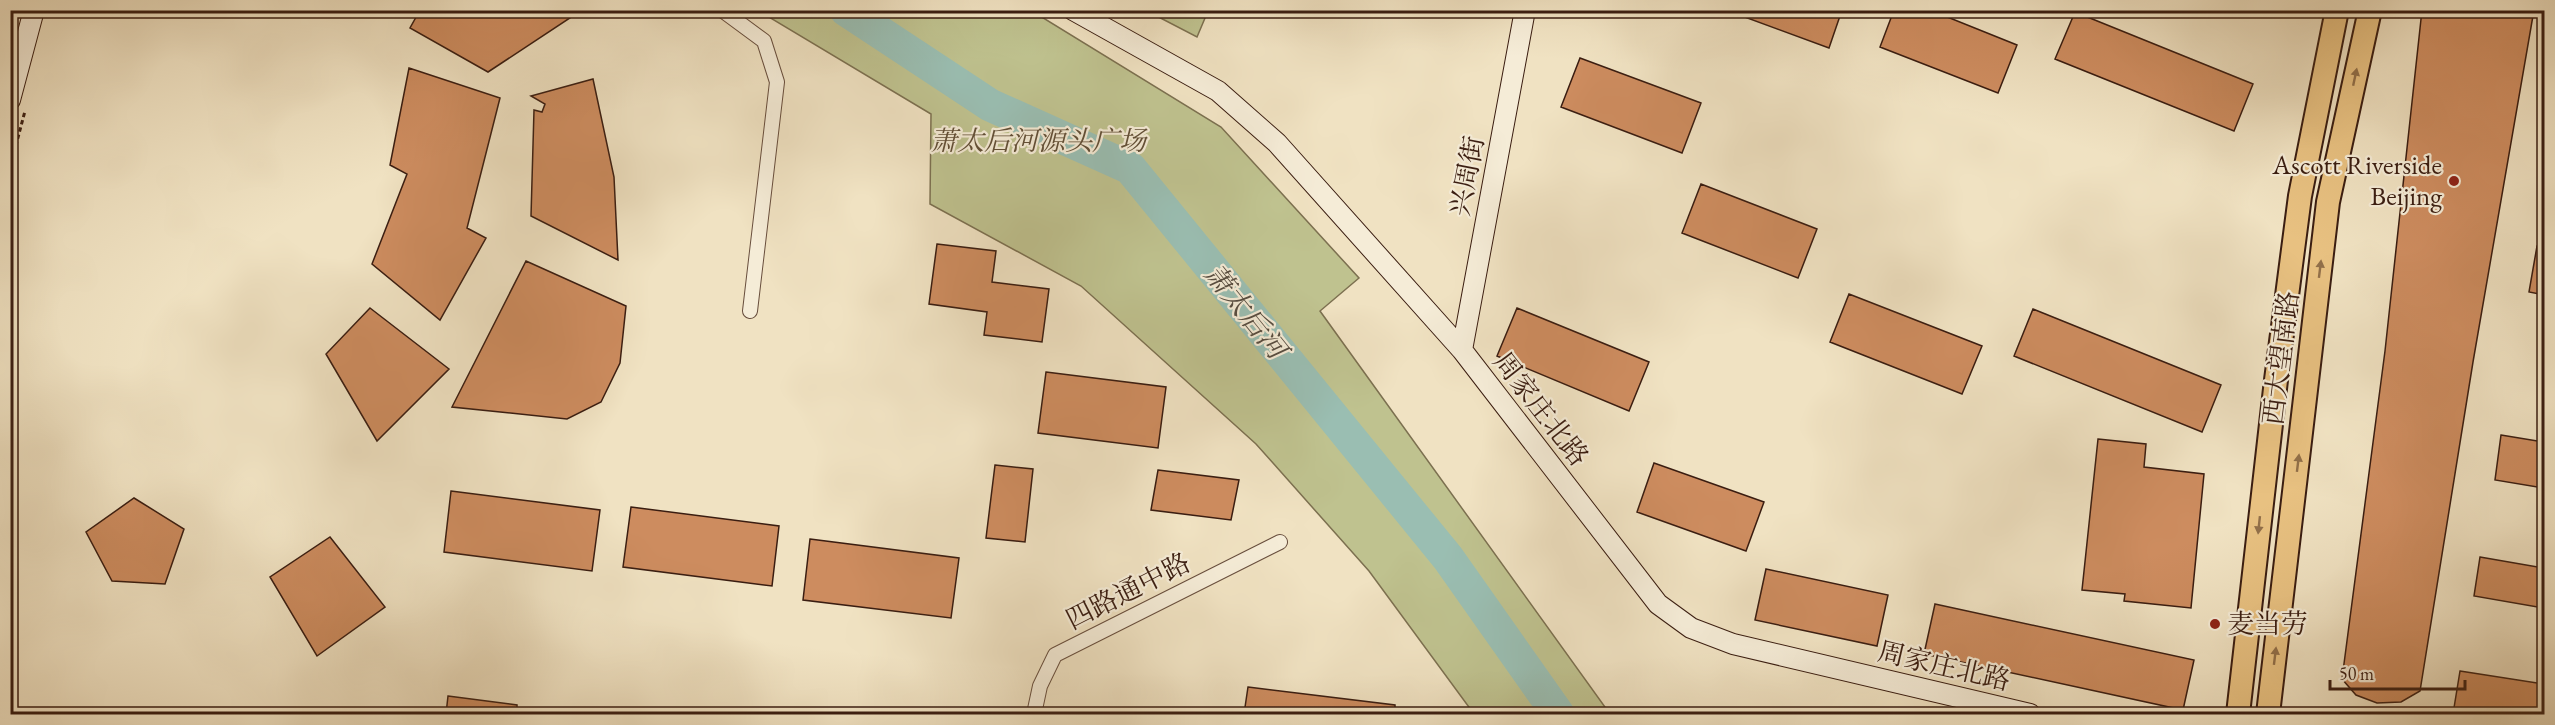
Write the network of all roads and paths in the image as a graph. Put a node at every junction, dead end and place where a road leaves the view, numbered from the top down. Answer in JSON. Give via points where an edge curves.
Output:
{"nodes":[{"id":1,"x":34,"y":10,"type":"edge"},
{"id":2,"x":722,"y":10,"type":"edge"},
{"id":3,"x":1073,"y":10,"type":"edge"},
{"id":4,"x":1525,"y":10,"type":"edge"},
{"id":5,"x":2337,"y":10,"type":"edge"},
{"id":6,"x":2370,"y":10,"type":"edge"},
{"id":7,"x":10,"y":100,"type":"edge"},
{"id":8,"x":750,"y":311,"type":"dead end"},
{"id":9,"x":1462,"y":350,"type":"junction"},
{"id":10,"x":1281,"y":542,"type":"dead end"},
{"id":11,"x":1034,"y":714,"type":"edge"},
{"id":12,"x":2030,"y":714,"type":"edge"},
{"id":13,"x":2238,"y":714,"type":"edge"},
{"id":14,"x":2268,"y":714,"type":"edge"}],
"edges":[{"from":1,"to":7,"type":"street"},
{"from":2,"to":8,"type":"street","via":[[764,41],[777,82]]},
{"from":3,"to":9,"type":"street","name":"周家庄北路","via":[[1227,98],[1277,143]]},
{"from":4,"to":9,"type":"street","name":"兴周街"},
{"from":5,"to":13,"type":"main road","name":"西大望南路","one_way":true,"via":[[2300,196]]},
{"from":14,"to":6,"type":"main road","name":"西大望南路","one_way":true,"via":[[2328,202]]},
{"from":9,"to":12,"type":"street","name":"周家庄北路","via":[[1658,604],[1691,628],[1733,645]]},
{"from":10,"to":11,"type":"street","name":"四路通中路","via":[[1055,655],[1040,686]]}]}
